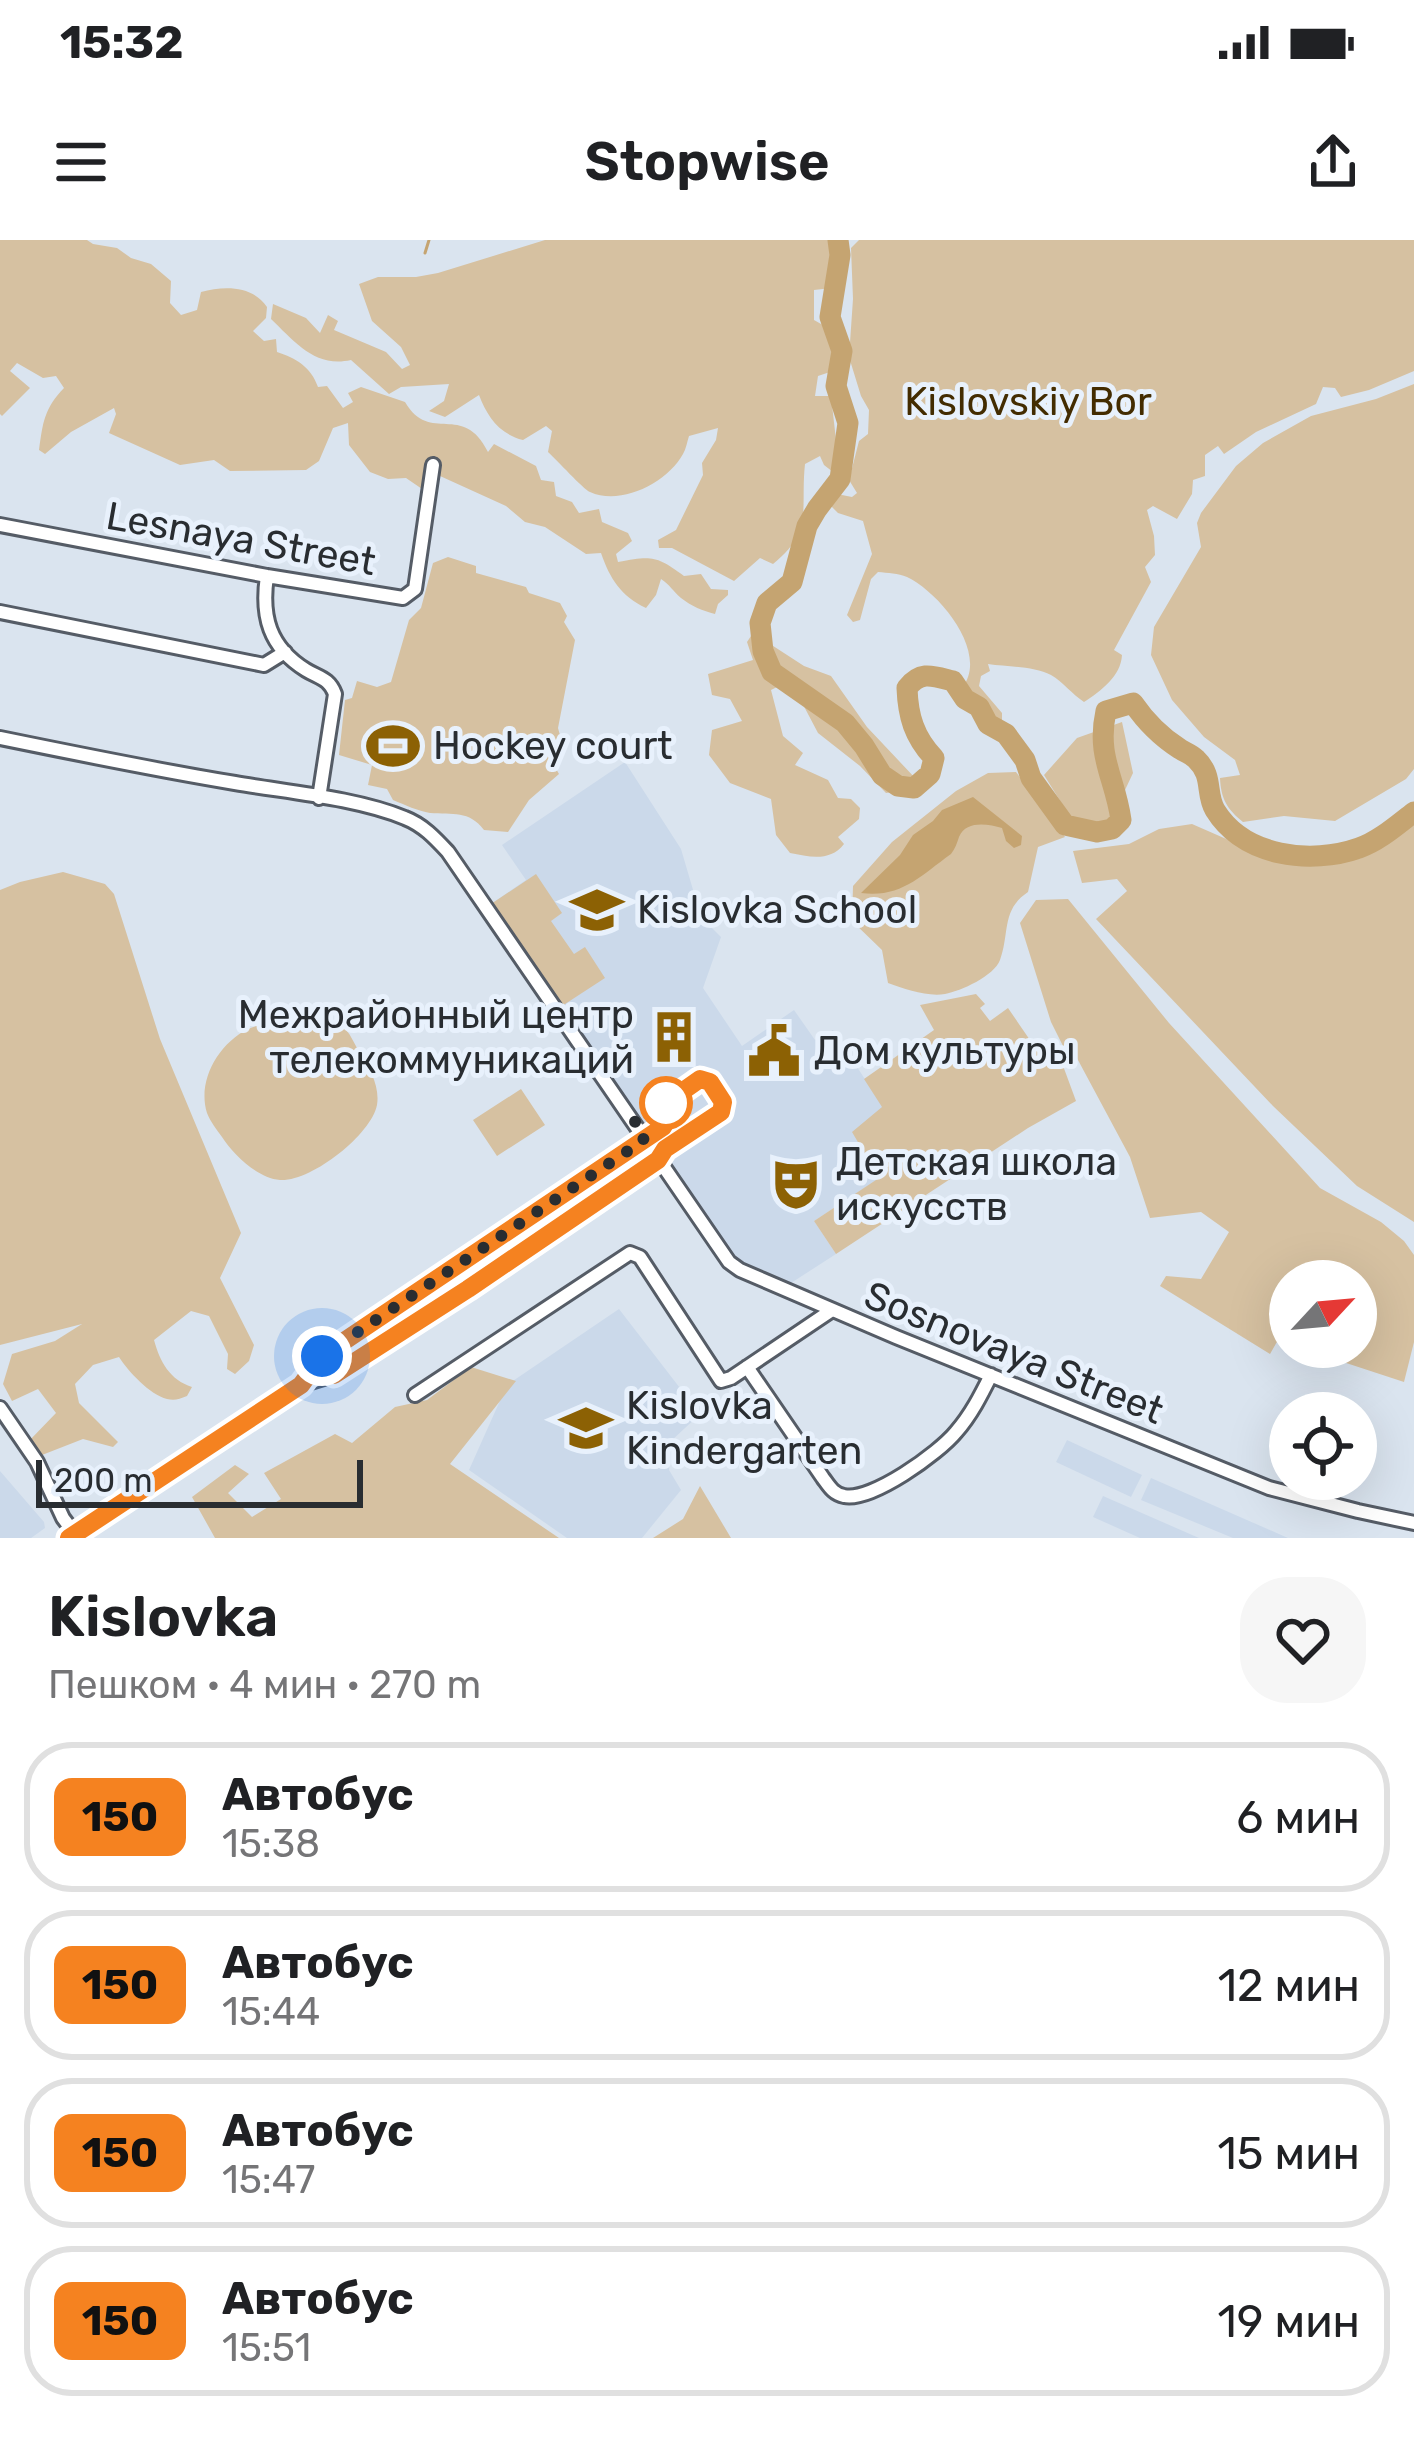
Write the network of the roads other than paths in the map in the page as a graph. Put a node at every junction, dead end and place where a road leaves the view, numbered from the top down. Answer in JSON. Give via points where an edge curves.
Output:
{"nodes":[{"id":1,"x":433,"y":465,"type":"dead end"},
{"id":2,"x":0,"y":525,"type":"edge"},
{"id":3,"x":267,"y":576,"type":"junction"},
{"id":4,"x":0,"y":612,"type":"edge"},
{"id":5,"x":285,"y":652,"type":"junction"},
{"id":6,"x":0,"y":738,"type":"edge"},
{"id":7,"x":319,"y":798,"type":"junction"},
{"id":8,"x":644,"y":1140,"type":"junction"},
{"id":9,"x":658,"y":1160,"type":"junction"},
{"id":10,"x":454,"y":1267,"type":"junction"},
{"id":11,"x":468,"y":1289,"type":"junction"},
{"id":12,"x":832,"y":1310,"type":"junction"},
{"id":13,"x":747,"y":1367,"type":"junction"},
{"id":14,"x":991,"y":1375,"type":"junction"},
{"id":15,"x":301,"y":1385,"type":"junction"},
{"id":16,"x":415,"y":1395,"type":"dead end"},
{"id":17,"x":0,"y":1408,"type":"edge"},
{"id":18,"x":1408,"y":1521,"type":"edge"},
{"id":19,"x":72,"y":1536,"type":"edge"}],
"edges":[{"from":1,"to":3,"type":"street","name":"Lesnaya Street","via":[[421,567],[409,596]]},
{"from":2,"to":3,"type":"street","name":"Lesnaya Street"},
{"from":3,"to":5,"type":"street","via":[[264,610]]},
{"from":4,"to":5,"type":"street","via":[[264,665]]},
{"from":5,"to":7,"type":"street","via":[[334,694]]},
{"from":6,"to":7,"type":"street","name":"Sosnovaya Street"},
{"from":7,"to":8,"type":"street","name":"Sosnovaya Street","via":[[385,811],[432,835]]},
{"from":8,"to":9,"type":"street","name":"Sosnovaya Street"},
{"from":8,"to":10,"type":"street"},
{"from":9,"to":11,"type":"street"},
{"from":9,"to":12,"type":"street","name":"Sosnovaya Street","via":[[729,1262]]},
{"from":10,"to":11,"type":"street"},
{"from":10,"to":15,"type":"street","via":[[322,1356]]},
{"from":11,"to":15,"type":"street","via":[[334,1375]]},
{"from":12,"to":13,"type":"street"},
{"from":12,"to":14,"type":"street","name":"Sosnovaya Street"},
{"from":13,"to":14,"type":"street","via":[[823,1478],[847,1498],[932,1455]]},
{"from":13,"to":16,"type":"street","via":[[721,1381],[631,1253]]},
{"from":14,"to":18,"type":"street","name":"Sosnovaya Street","via":[[1269,1487]]},
{"from":15,"to":19,"type":"street"},
{"from":17,"to":19,"type":"street"}]}
